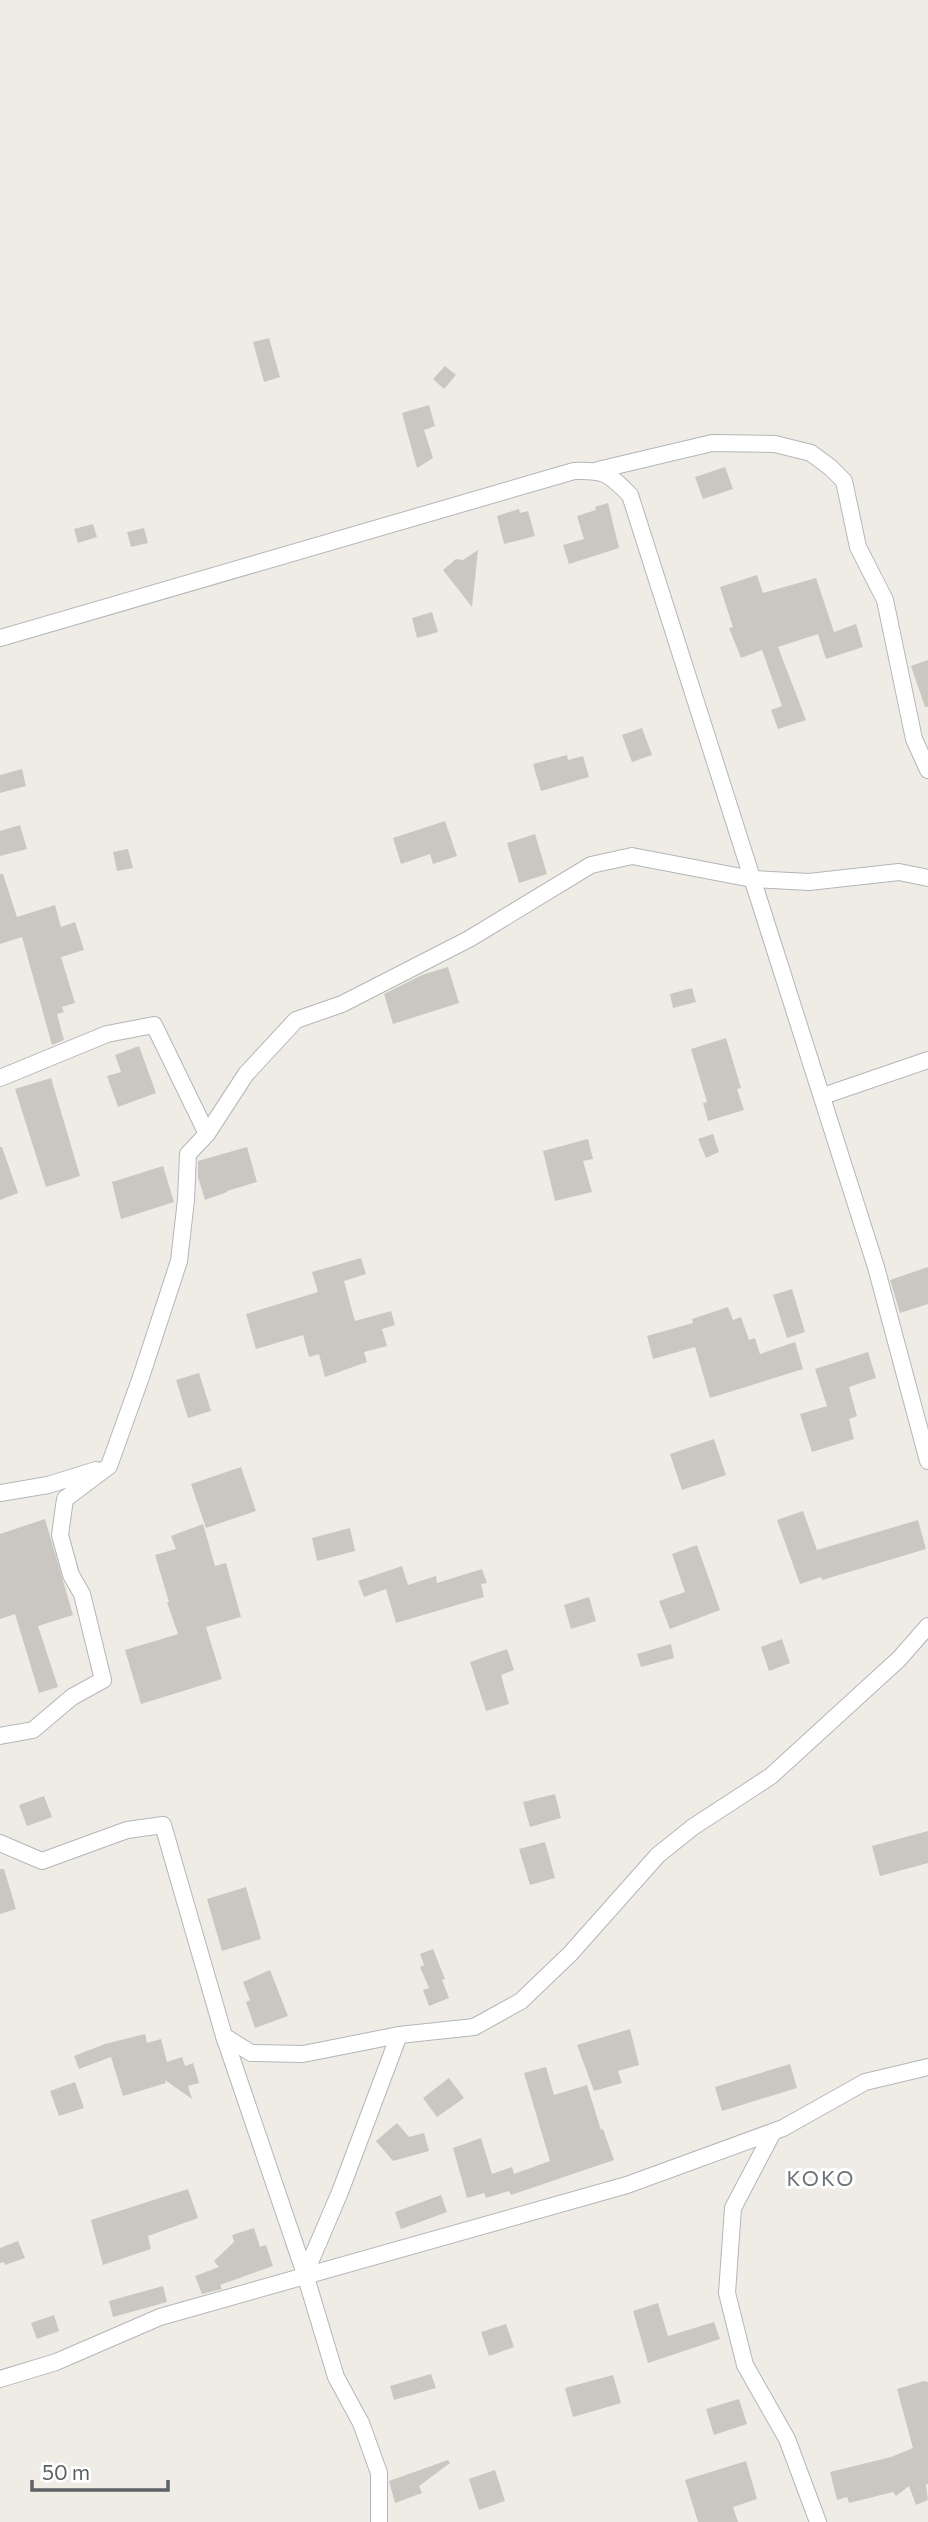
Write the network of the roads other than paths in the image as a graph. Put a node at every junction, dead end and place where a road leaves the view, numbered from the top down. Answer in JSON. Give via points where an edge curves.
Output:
{"nodes":[{"id":1,"x":598,"y":470,"type":"junction"},
{"id":2,"x":0,"y":638,"type":"edge"},
{"id":3,"x":928,"y":770,"type":"edge"},
{"id":4,"x":928,"y":877,"type":"edge"},
{"id":5,"x":752,"y":879,"type":"junction"},
{"id":6,"x":928,"y":1060,"type":"edge"},
{"id":7,"x":0,"y":1078,"type":"edge"},
{"id":8,"x":822,"y":1096,"type":"junction"},
{"id":9,"x":207,"y":1134,"type":"junction"},
{"id":10,"x":928,"y":1461,"type":"edge"},
{"id":11,"x":109,"y":1466,"type":"junction"},
{"id":12,"x":0,"y":1493,"type":"edge"},
{"id":13,"x":928,"y":1626,"type":"edge"},
{"id":14,"x":0,"y":1736,"type":"edge"},
{"id":15,"x":0,"y":1843,"type":"edge"},
{"id":16,"x":399,"y":2035,"type":"junction"},
{"id":17,"x":224,"y":2036,"type":"junction"},
{"id":18,"x":928,"y":2067,"type":"edge"},
{"id":19,"x":773,"y":2132,"type":"junction"},
{"id":20,"x":305,"y":2274,"type":"junction"},
{"id":21,"x":0,"y":2379,"type":"edge"},
{"id":22,"x":380,"y":2522,"type":"edge"},
{"id":23,"x":818,"y":2522,"type":"edge"}],
"edges":[{"from":1,"to":2,"type":"street","via":[[574,471]]},
{"from":1,"to":3,"type":"street","via":[[712,443],[775,444],[811,453],[831,468],[844,481],[858,547],[885,600],[915,739]]},
{"from":1,"to":5,"type":"street","via":[[630,495]]},
{"from":4,"to":5,"type":"street","via":[[899,872],[809,882]]},
{"from":5,"to":8,"type":"street"},
{"from":5,"to":9,"type":"street","via":[[632,856],[591,865],[469,939],[342,1004],[296,1020],[246,1074]]},
{"from":6,"to":8,"type":"street"},
{"from":7,"to":9,"type":"street","via":[[107,1034],[154,1025]]},
{"from":8,"to":10,"type":"street","via":[[876,1267]]},
{"from":9,"to":11,"type":"street","via":[[188,1154],[178,1261]]},
{"from":11,"to":12,"type":"street","via":[[48,1485]]},
{"from":11,"to":14,"type":"street","via":[[65,1499],[60,1535],[71,1575],[82,1594],[103,1681],[72,1697],[33,1730]]},
{"from":13,"to":16,"type":"street","via":[[899,1659],[771,1776],[693,1827],[659,1856],[521,2001],[474,2027]]},
{"from":15,"to":17,"type":"street","via":[[42,1861],[127,1829],[163,1825]]},
{"from":16,"to":17,"type":"street","via":[[303,2054],[251,2053]]},
{"from":16,"to":20,"type":"street"},
{"from":17,"to":20,"type":"street"},
{"from":18,"to":19,"type":"street","via":[[864,2082]]},
{"from":19,"to":20,"type":"street","via":[[627,2185]]},
{"from":19,"to":23,"type":"street","via":[[733,2207],[727,2293],[745,2365],[787,2439]]},
{"from":20,"to":21,"type":"street","via":[[160,2316],[56,2362]]},
{"from":20,"to":22,"type":"street","via":[[336,2377],[361,2423],[379,2473]]}]}
